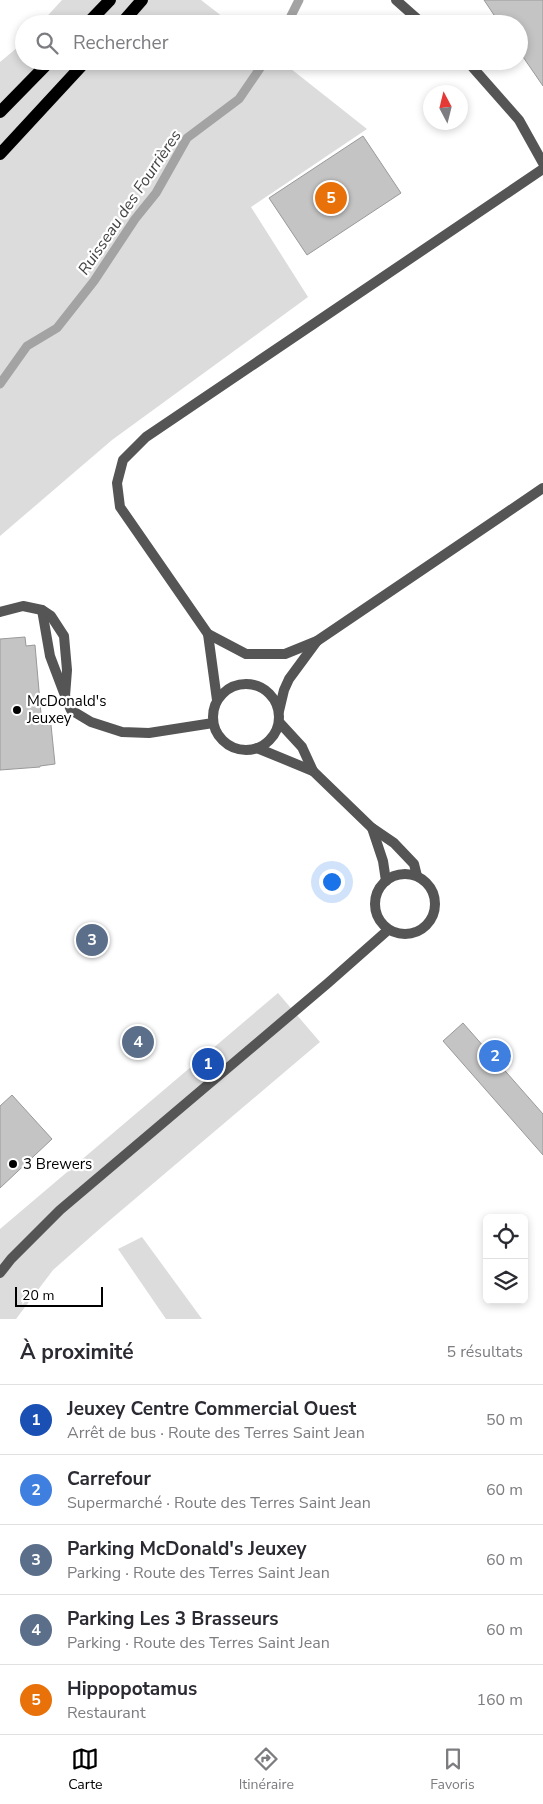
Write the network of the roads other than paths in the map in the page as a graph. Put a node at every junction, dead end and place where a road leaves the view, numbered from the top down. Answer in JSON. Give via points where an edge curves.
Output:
{"nodes":[{"id":1,"x":110,"y":0,"type":"edge"},
{"id":2,"x":142,"y":0,"type":"edge"},
{"id":3,"x":396,"y":0,"type":"edge"},
{"id":4,"x":96,"y":15,"type":"edge"},
{"id":5,"x":129,"y":15,"type":"edge"},
{"id":6,"x":413,"y":15,"type":"edge"},
{"id":7,"x":41,"y":70,"type":"edge"},
{"id":8,"x":78,"y":70,"type":"edge"},
{"id":9,"x":475,"y":70,"type":"edge"},
{"id":10,"x":0,"y":112,"type":"edge"},
{"id":11,"x":0,"y":154,"type":"edge"},
{"id":12,"x":543,"y":163,"type":"edge"},
{"id":13,"x":543,"y":169,"type":"edge"},
{"id":14,"x":543,"y":488,"type":"edge"},
{"id":15,"x":42,"y":610,"type":"junction"},
{"id":16,"x":0,"y":612,"type":"edge"},
{"id":17,"x":208,"y":634,"type":"junction"},
{"id":18,"x":317,"y":642,"type":"junction"},
{"id":19,"x":65,"y":696,"type":"junction"},
{"id":20,"x":217,"y":700,"type":"junction"},
{"id":21,"x":279,"y":717,"type":"junction"},
{"id":22,"x":213,"y":723,"type":"junction"},
{"id":23,"x":258,"y":748,"type":"junction"},
{"id":24,"x":313,"y":771,"type":"junction"},
{"id":25,"x":372,"y":828,"type":"junction"},
{"id":26,"x":417,"y":876,"type":"junction"},
{"id":27,"x":386,"y":881,"type":"junction"},
{"id":28,"x":388,"y":930,"type":"junction"},
{"id":29,"x":0,"y":1273,"type":"edge"}],
"edges":[{"from":1,"to":4,"type":"main road"},
{"from":2,"to":5,"type":"main road"},
{"from":3,"to":6,"type":"street"},
{"from":7,"to":10,"type":"main road"},
{"from":8,"to":11,"type":"main road"},
{"from":9,"to":12,"type":"street","via":[[519,120]]},
{"from":13,"to":17,"type":"street","via":[[146,436],[124,460],[117,483],[120,507]]},
{"from":14,"to":18,"type":"street"},
{"from":15,"to":16,"type":"street","via":[[23,606]]},
{"from":15,"to":19,"type":"street","via":[[50,656]]},
{"from":15,"to":19,"type":"street","via":[[52,616],[64,636]]},
{"from":17,"to":18,"type":"street","via":[[246,654],[285,654]]},
{"from":17,"to":20,"type":"street"},
{"from":18,"to":21,"type":"street","via":[[289,679]]},
{"from":19,"to":22,"type":"street","via":[[71,710],[90,722],[122,732],[149,733]]},
{"from":20,"to":21,"type":"street","via":[[232,686],[252,684],[270,693]]},
{"from":20,"to":22,"type":"street"},
{"from":21,"to":23,"type":"street","via":[[272,738]]},
{"from":21,"to":24,"type":"street","via":[[302,748]]},
{"from":22,"to":23,"type":"street","via":[[216,732],[228,745],[237,749]]},
{"from":23,"to":24,"type":"street"},
{"from":24,"to":25,"type":"street"},
{"from":25,"to":26,"type":"street","via":[[394,843],[414,864]]},
{"from":25,"to":27,"type":"street"},
{"from":26,"to":27,"type":"street","via":[[407,874]]},
{"from":26,"to":28,"type":"street","via":[[428,883],[434,894],[436,907],[433,919],[418,933],[397,934]]},
{"from":27,"to":28,"type":"street","via":[[377,892],[375,903],[380,923]]},
{"from":28,"to":29,"type":"street","via":[[60,1210]]}]}
